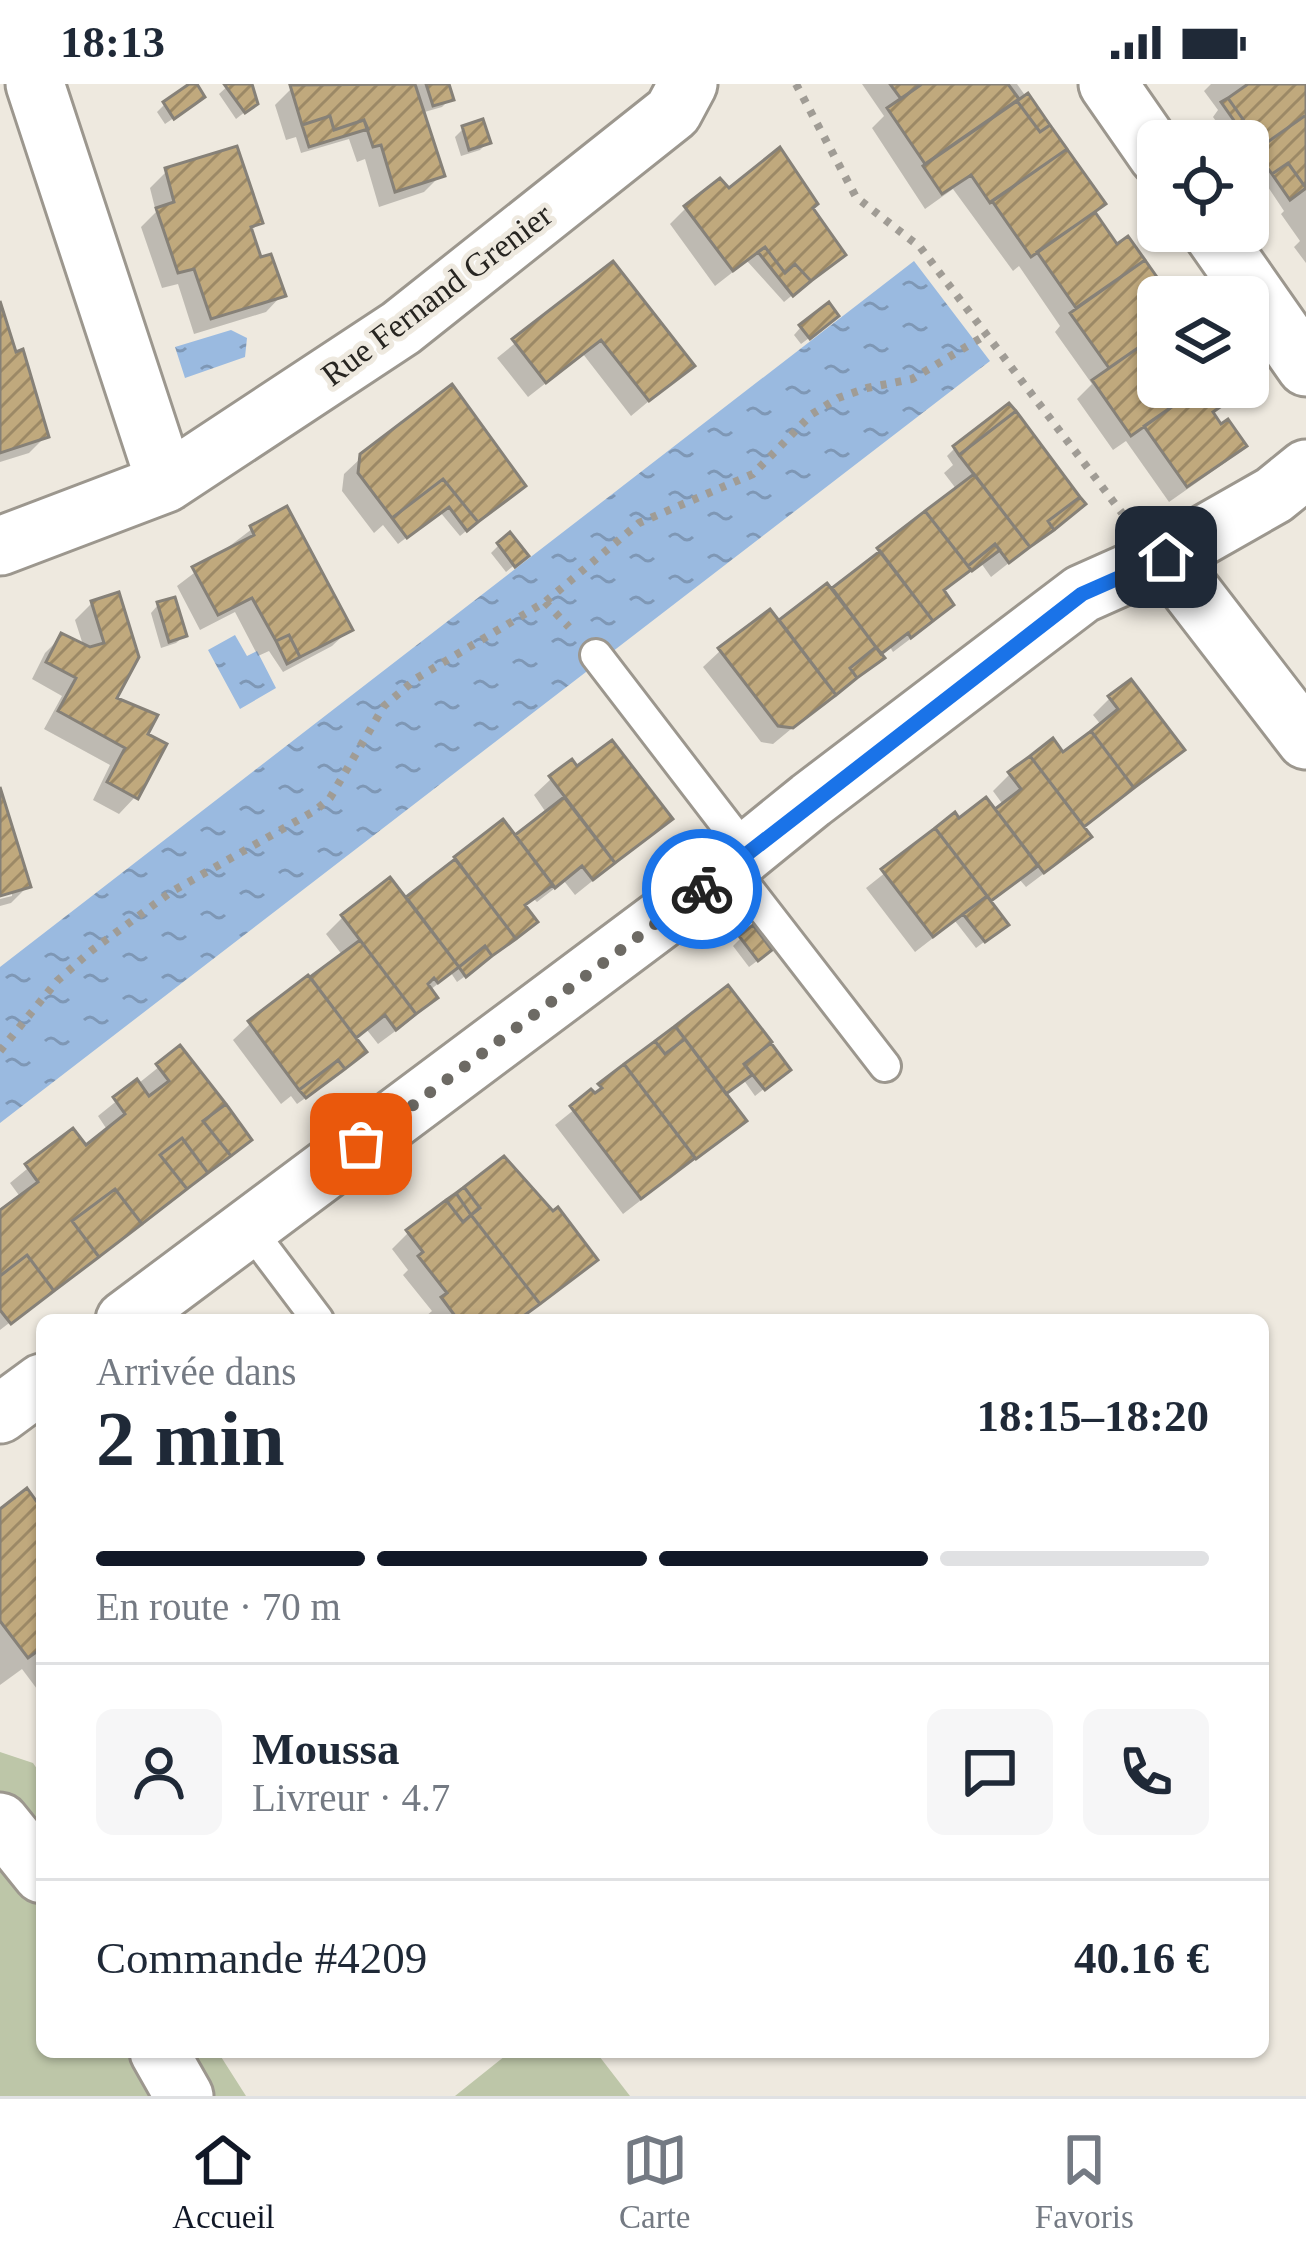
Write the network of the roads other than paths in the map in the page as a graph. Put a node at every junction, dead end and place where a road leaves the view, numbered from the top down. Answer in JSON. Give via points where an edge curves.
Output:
{"nodes":[{"id":1,"x":35,"y":84,"type":"edge"},
{"id":2,"x":688,"y":84,"type":"edge"},
{"id":3,"x":1108,"y":84,"type":"edge"},
{"id":4,"x":1137,"y":126,"type":"edge"},
{"id":5,"x":1225,"y":252,"type":"edge"},
{"id":6,"x":1306,"y":367,"type":"edge"},
{"id":7,"x":1306,"y":469,"type":"edge"},
{"id":8,"x":166,"y":483,"type":"junction"},
{"id":9,"x":0,"y":546,"type":"edge"},
{"id":10,"x":1166,"y":557,"type":"junction"},
{"id":11,"x":596,"y":655,"type":"dead end"},
{"id":12,"x":1306,"y":740,"type":"edge"},
{"id":13,"x":739,"y":860,"type":"junction"},
{"id":14,"x":885,"y":1066,"type":"dead end"},
{"id":15,"x":248,"y":1227,"type":"junction"},
{"id":16,"x":133,"y":1314,"type":"edge"},
{"id":17,"x":313,"y":1314,"type":"edge"},
{"id":18,"x":0,"y":1822,"type":"edge"},
{"id":19,"x":36,"y":1867,"type":"edge"},
{"id":20,"x":162,"y":2058,"type":"edge"},
{"id":21,"x":184,"y":2096,"type":"edge"}],
"edges":[{"from":1,"to":8,"type":"street"},
{"from":2,"to":8,"type":"street","name":"Rue Fernand Grenier","via":[[673,112],[401,328]]},
{"from":3,"to":4,"type":"street"},
{"from":5,"to":6,"type":"street"},
{"from":7,"to":10,"type":"street"},
{"from":8,"to":9,"type":"street","name":"Rue Fernand Grenier"},
{"from":10,"to":12,"type":"street"},
{"from":10,"to":13,"type":"street","via":[[1082,594]]},
{"from":11,"to":13,"type":"lane"},
{"from":13,"to":14,"type":"lane"},
{"from":13,"to":15,"type":"street"},
{"from":15,"to":16,"type":"street"},
{"from":15,"to":17,"type":"lane"},
{"from":18,"to":19,"type":"street"},
{"from":20,"to":21,"type":"street"}]}
